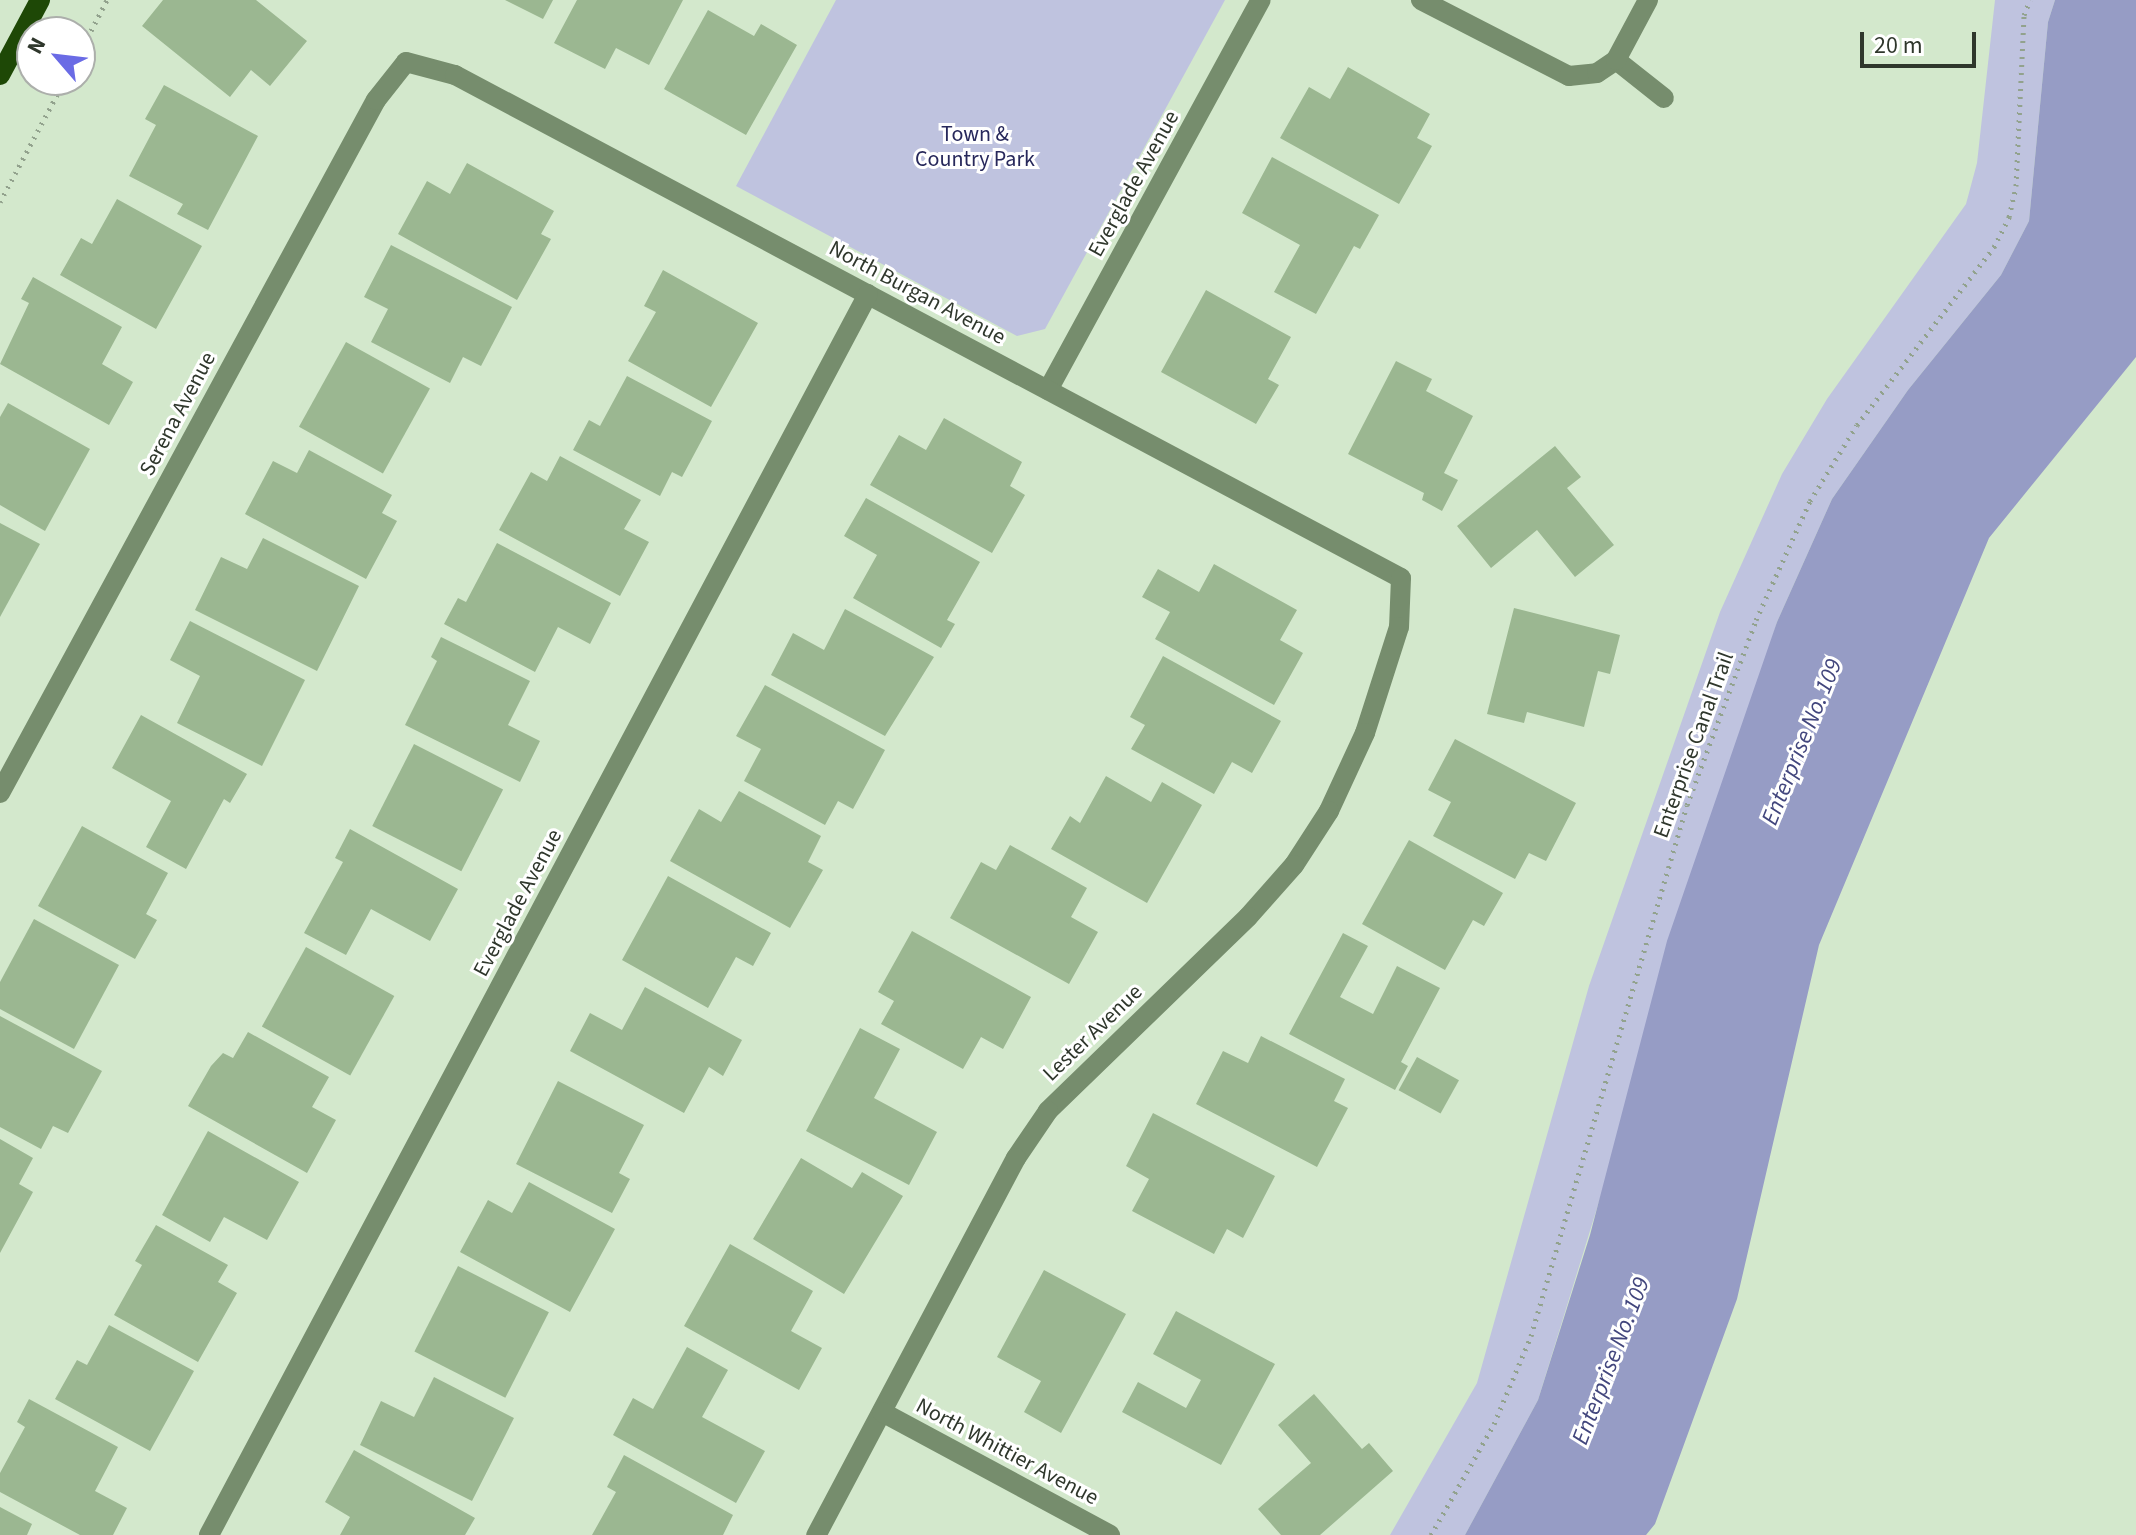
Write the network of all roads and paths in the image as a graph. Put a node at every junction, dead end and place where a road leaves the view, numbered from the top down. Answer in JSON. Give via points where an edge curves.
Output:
{"nodes":[{"id":1,"x":40,"y":0,"type":"edge"},
{"id":2,"x":107,"y":0,"type":"edge"},
{"id":3,"x":1261,"y":0,"type":"edge"},
{"id":4,"x":1421,"y":0,"type":"edge"},
{"id":5,"x":1648,"y":0,"type":"edge"},
{"id":6,"x":2030,"y":0,"type":"edge"},
{"id":7,"x":96,"y":21,"type":"edge"},
{"id":8,"x":1616,"y":60,"type":"junction"},
{"id":9,"x":406,"y":62,"type":"joint"},
{"id":10,"x":0,"y":75,"type":"edge"},
{"id":11,"x":56,"y":96,"type":"edge"},
{"id":12,"x":1664,"y":98,"type":"dead end"},
{"id":13,"x":0,"y":202,"type":"edge"},
{"id":14,"x":868,"y":294,"type":"junction"},
{"id":15,"x":1048,"y":390,"type":"junction"},
{"id":16,"x":1401,"y":578,"type":"joint"},
{"id":17,"x":0,"y":793,"type":"edge"},
{"id":18,"x":882,"y":1412,"type":"junction"},
{"id":19,"x":209,"y":1535,"type":"edge"},
{"id":20,"x":816,"y":1535,"type":"edge"},
{"id":21,"x":1110,"y":1535,"type":"edge"},
{"id":22,"x":1431,"y":1535,"type":"edge"}],
"edges":[{"from":1,"to":10,"type":"main road"},
{"from":2,"to":7,"type":"path"},
{"from":3,"to":15,"type":"street","name":"Everglade Avenue"},
{"from":4,"to":8,"type":"street","via":[[1569,76],[1597,73]]},
{"from":5,"to":8,"type":"street"},
{"from":6,"to":22,"type":"path","name":"Enterprise Canal Trail","via":[[2024,15],[2016,186],[2009,217],[1994,247],[1857,425],[1810,501],[1756,620],[1687,805],[1531,1336],[1494,1424]]},
{"from":8,"to":12,"type":"street"},
{"from":9,"to":14,"type":"street","name":"North Burgan Avenue","via":[[455,75]]},
{"from":9,"to":17,"type":"street","name":"Serena Avenue","via":[[376,100]]},
{"from":11,"to":13,"type":"path"},
{"from":14,"to":15,"type":"street","name":"North Burgan Avenue"},
{"from":14,"to":19,"type":"street","name":"Everglade Avenue"},
{"from":15,"to":16,"type":"street","name":"North Burgan Avenue"},
{"from":16,"to":18,"type":"street","name":"Lester Avenue","via":[[1394,642],[1365,733],[1329,811],[1294,865],[1248,917],[1048,1111],[1016,1158]]},
{"from":18,"to":20,"type":"street","name":"Lester Avenue"},
{"from":18,"to":21,"type":"street","name":"North Whittier Avenue"}]}
